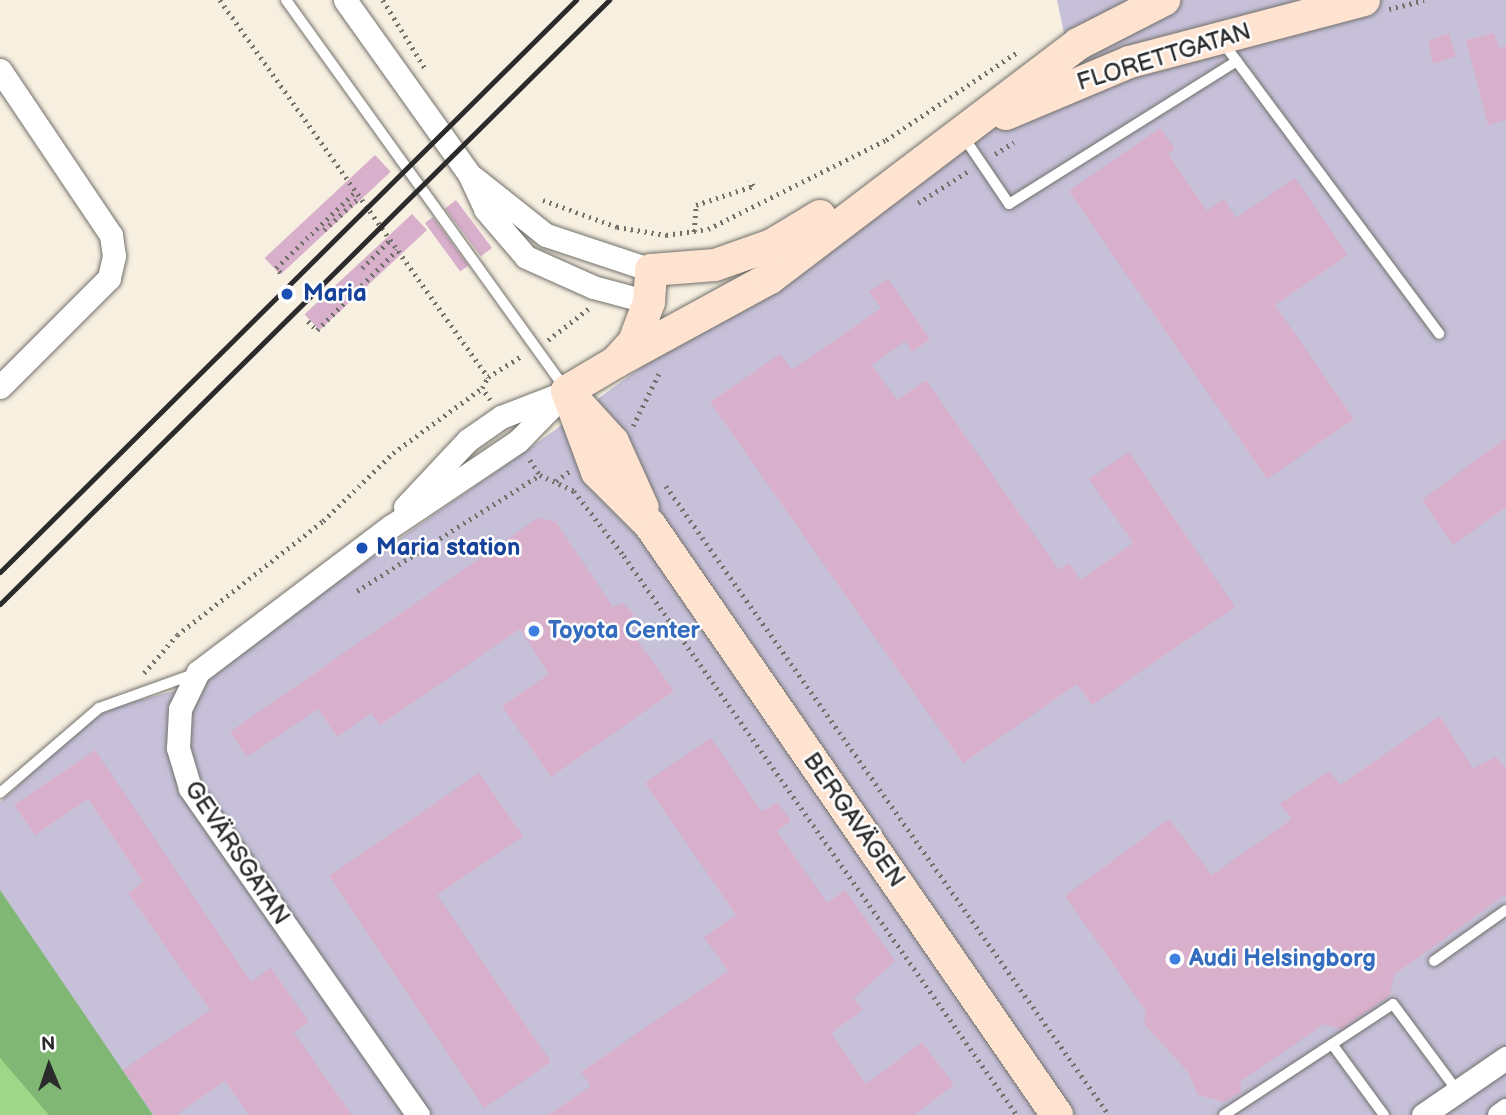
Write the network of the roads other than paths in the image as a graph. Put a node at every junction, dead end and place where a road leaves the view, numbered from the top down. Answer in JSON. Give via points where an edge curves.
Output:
{"nodes":[{"id":1,"x":286,"y":0,"type":"edge"},
{"id":2,"x":345,"y":0,"type":"edge"},
{"id":3,"x":1164,"y":0,"type":"edge"},
{"id":4,"x":1364,"y":0,"type":"edge"},
{"id":5,"x":1228,"y":50,"type":"junction"},
{"id":6,"x":0,"y":70,"type":"edge"},
{"id":7,"x":966,"y":133,"type":"junction"},
{"id":8,"x":469,"y":174,"type":"junction"},
{"id":9,"x":887,"y":184,"type":"junction"},
{"id":10,"x":651,"y":270,"type":"junction"},
{"id":11,"x":718,"y":301,"type":"junction"},
{"id":12,"x":649,"y":302,"type":"junction"},
{"id":13,"x":1439,"y":334,"type":"dead end"},
{"id":14,"x":616,"y":362,"type":"junction"},
{"id":15,"x":0,"y":387,"type":"edge"},
{"id":16,"x":567,"y":391,"type":"junction"},
{"id":17,"x":198,"y":673,"type":"junction"},
{"id":18,"x":0,"y":793,"type":"edge"},
{"id":19,"x":1506,"y":909,"type":"edge"},
{"id":20,"x":1434,"y":961,"type":"dead end"},
{"id":21,"x":1332,"y":1044,"type":"junction"},
{"id":22,"x":1506,"y":1058,"type":"edge"},
{"id":23,"x":1458,"y":1091,"type":"junction"},
{"id":24,"x":1506,"y":1110,"type":"edge"},
{"id":25,"x":418,"y":1115,"type":"edge"},
{"id":26,"x":1057,"y":1115,"type":"edge"},
{"id":27,"x":1224,"y":1115,"type":"edge"},
{"id":28,"x":1384,"y":1115,"type":"edge"},
{"id":29,"x":1423,"y":1115,"type":"edge"},
{"id":30,"x":1499,"y":1115,"type":"edge"}],
"edges":[{"from":1,"to":16,"type":"lane"},
{"from":2,"to":8,"type":"street"},
{"from":3,"to":7,"type":"street","name":"FLORETTGATAN","via":[[1078,44]]},
{"from":4,"to":5,"type":"street","name":"FLORETTGATAN"},
{"from":5,"to":7,"type":"street","name":"FLORETTGATAN","via":[[1088,77]]},
{"from":5,"to":7,"type":"lane","via":[[1009,204]]},
{"from":5,"to":13,"type":"lane"},
{"from":6,"to":15,"type":"street","via":[[111,235],[114,256],[109,278]]},
{"from":7,"to":9,"type":"street","name":"FLORETTGATAN"},
{"from":8,"to":10,"type":"street","via":[[545,235]]},
{"from":8,"to":12,"type":"street","via":[[485,209],[526,257],[593,287]]},
{"from":9,"to":10,"type":"street","name":"FLORETTGATAN","via":[[772,245],[715,265]]},
{"from":9,"to":11,"type":"street","name":"FLORETTGATAN","via":[[770,278]]},
{"from":10,"to":12,"type":"street","name":"GEVÄRSGATAN"},
{"from":11,"to":12,"type":"street"},
{"from":11,"to":14,"type":"street","name":"FLORETTGATAN","via":[[674,335]]},
{"from":12,"to":14,"type":"street","name":"GEVÄRSGATAN","via":[[634,342]]},
{"from":14,"to":16,"type":"street","name":"GEVÄRSGATAN"},
{"from":16,"to":17,"type":"street","name":"GEVÄRSGATAN","via":[[501,416],[468,440],[390,527]]},
{"from":16,"to":26,"type":"street","name":"BERGAVÄGEN","via":[[618,441],[650,525]]},
{"from":17,"to":18,"type":"lane","via":[[136,691],[84,718]]},
{"from":17,"to":25,"type":"street","name":"GEVÄRSGATAN","via":[[183,696],[177,727],[190,788]]},
{"from":19,"to":20,"type":"lane"},
{"from":21,"to":23,"type":"lane","via":[[1394,1004]]},
{"from":21,"to":27,"type":"lane"},
{"from":21,"to":28,"type":"lane"},
{"from":22,"to":23,"type":"street"},
{"from":23,"to":29,"type":"street"},
{"from":24,"to":30,"type":"street"}]}
